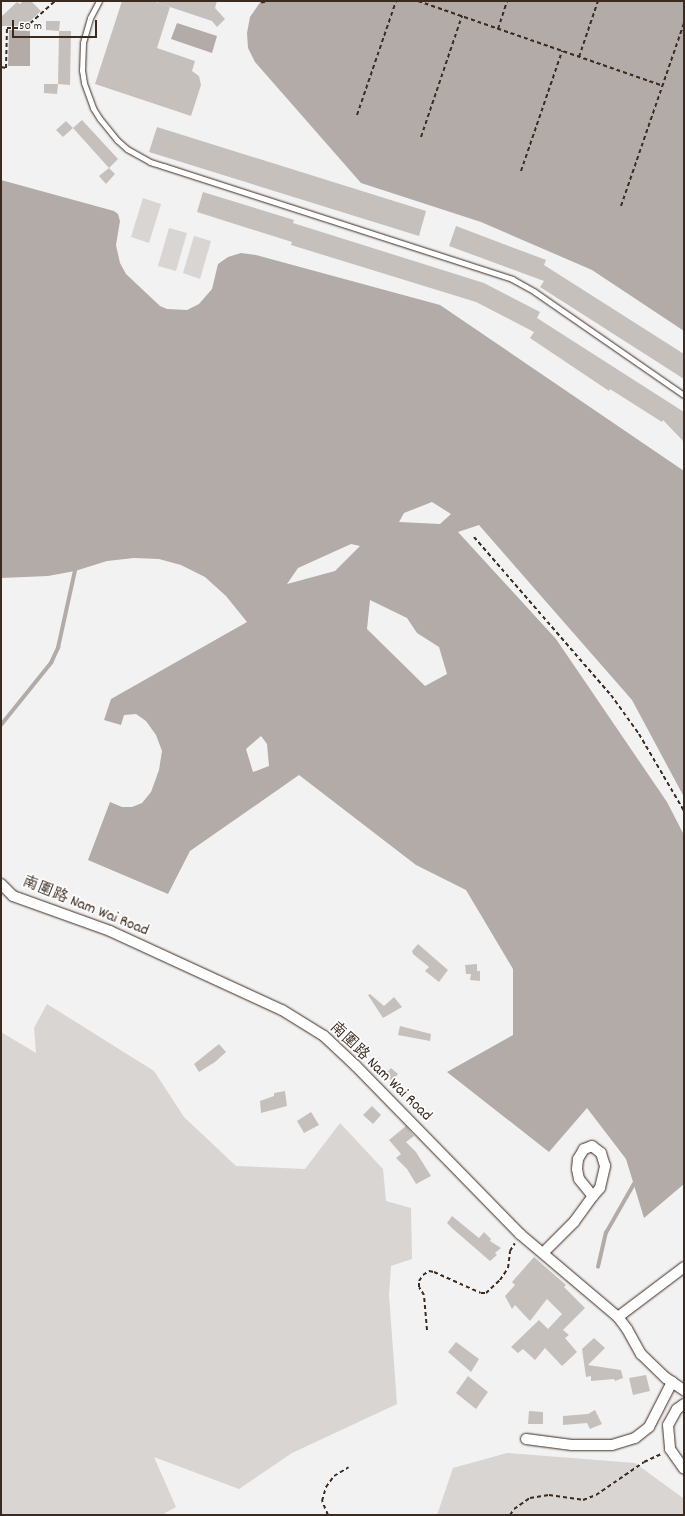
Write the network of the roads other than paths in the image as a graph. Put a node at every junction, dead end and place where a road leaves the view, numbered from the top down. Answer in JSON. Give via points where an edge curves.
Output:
{"nodes":[{"id":1,"x":99,"y":1,"type":"edge"},
{"id":2,"x":684,"y":395,"type":"edge"},
{"id":3,"x":1,"y":884,"type":"edge"},
{"id":4,"x":593,"y":1196,"type":"dead end"},
{"id":5,"x":542,"y":1253,"type":"junction"},
{"id":6,"x":684,"y":1267,"type":"edge"},
{"id":7,"x":618,"y":1317,"type":"junction"},
{"id":8,"x":672,"y":1382,"type":"junction"},
{"id":9,"x":684,"y":1390,"type":"edge"},
{"id":10,"x":684,"y":1404,"type":"edge"},
{"id":11,"x":526,"y":1439,"type":"dead end"},
{"id":12,"x":684,"y":1469,"type":"edge"}],
"edges":[{"from":1,"to":2,"type":"lane","via":[[90,18],[83,43],[84,83],[100,119],[112,135],[127,148],[150,162],[512,279],[541,296]]},
{"from":3,"to":5,"type":"street","name":"南圍路 Nam Wai Road","via":[[13,896],[110,931],[282,1010],[324,1036],[520,1234]]},
{"from":4,"to":5,"type":"street","via":[[574,1222]]},
{"from":5,"to":7,"type":"street","name":"南圍路 Nam Wai Road"},
{"from":6,"to":7,"type":"street"},
{"from":7,"to":8,"type":"street","name":"南圍路 Nam Wai Road","via":[[641,1354]]},
{"from":8,"to":9,"type":"street","name":"南圍路 Nam Wai Road"},
{"from":8,"to":11,"type":"street","via":[[649,1427],[635,1438],[612,1445],[572,1445]]},
{"from":10,"to":12,"type":"street","via":[[677,1409],[668,1424],[670,1449]]}]}
